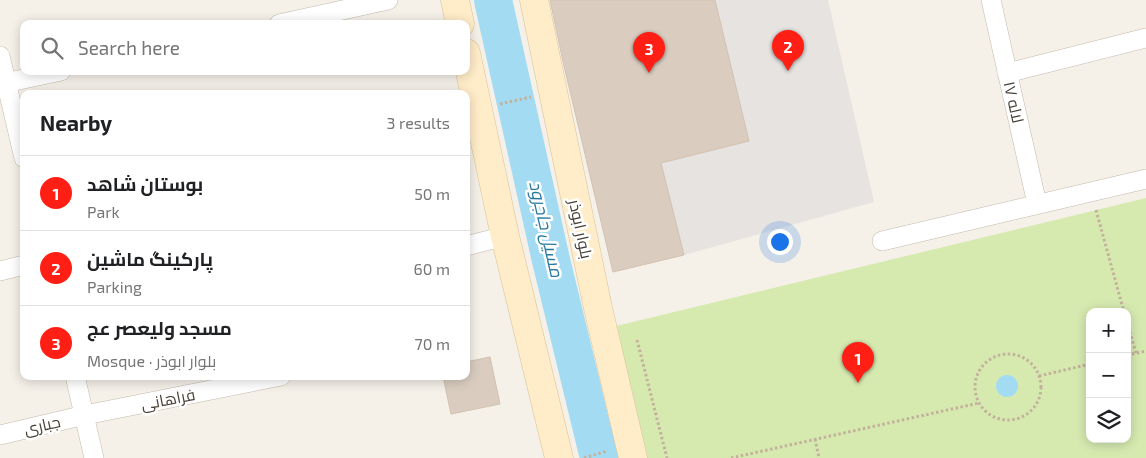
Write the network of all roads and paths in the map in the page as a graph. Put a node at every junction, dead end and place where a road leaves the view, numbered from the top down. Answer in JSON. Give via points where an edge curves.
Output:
{"nodes":[{"id":1,"x":388,"y":0,"type":"edge"},
{"id":2,"x":455,"y":0,"type":"edge"},
{"id":3,"x":534,"y":0,"type":"edge"},
{"id":4,"x":991,"y":0,"type":"edge"},
{"id":5,"x":297,"y":20,"type":"edge"},
{"id":6,"x":459,"y":20,"type":"edge"},
{"id":7,"x":1146,"y":38,"type":"edge"},
{"id":8,"x":0,"y":56,"type":"edge"},
{"id":9,"x":470,"y":63,"type":"edge"},
{"id":10,"x":1007,"y":73,"type":"junction"},
{"id":11,"x":43,"y":75,"type":"edge"},
{"id":12,"x":3,"y":84,"type":"edge"},
{"id":13,"x":532,"y":97,"type":"dead end"},
{"id":14,"x":490,"y":107,"type":"junction"},
{"id":15,"x":20,"y":144,"type":"edge"},
{"id":16,"x":1146,"y":179,"type":"edge"},
{"id":17,"x":1036,"y":204,"type":"junction"},
{"id":18,"x":1096,"y":210,"type":"dead end"},
{"id":19,"x":506,"y":236,"type":"junction"},
{"id":20,"x":882,"y":241,"type":"dead end"},
{"id":21,"x":470,"y":245,"type":"edge"},
{"id":22,"x":20,"y":266,"type":"edge"},
{"id":23,"x":0,"y":271,"type":"edge"},
{"id":24,"x":1123,"y":308,"type":"edge"},
{"id":25,"x":1131,"y":336,"type":"edge"},
{"id":26,"x":637,"y":340,"type":"dead end"},
{"id":27,"x":1146,"y":351,"type":"edge"},
{"id":28,"x":1136,"y":353,"type":"junction"},
{"id":29,"x":1131,"y":354,"type":"edge"},
{"id":30,"x":1086,"y":365,"type":"edge"},
{"id":31,"x":1039,"y":376,"type":"junction"},
{"id":32,"x":76,"y":380,"type":"edge"},
{"id":33,"x":260,"y":380,"type":"edge"},
{"id":34,"x":979,"y":403,"type":"junction"},
{"id":35,"x":85,"y":415,"type":"junction"},
{"id":36,"x":0,"y":435,"type":"edge"},
{"id":37,"x":814,"y":439,"type":"junction"},
{"id":38,"x":622,"y":454,"type":"edge"},
{"id":39,"x":94,"y":458,"type":"edge"},
{"id":40,"x":559,"y":458,"type":"edge"},
{"id":41,"x":584,"y":458,"type":"edge"},
{"id":42,"x":667,"y":458,"type":"edge"},
{"id":43,"x":731,"y":458,"type":"edge"},
{"id":44,"x":820,"y":458,"type":"edge"}],
"edges":[{"from":1,"to":5,"type":"street"},
{"from":2,"to":6,"type":"main road"},
{"from":3,"to":38,"type":"main road","name":"بلوار ابوذر","via":[[598,308]]},
{"from":4,"to":10,"type":"street","name":"لاله ۱۷"},
{"from":7,"to":10,"type":"street"},
{"from":8,"to":12,"type":"street"},
{"from":9,"to":14,"type":"main road"},
{"from":10,"to":17,"type":"street","name":"لاله ۱۷"},
{"from":11,"to":12,"type":"street"},
{"from":12,"to":15,"type":"street"},
{"from":13,"to":14,"type":"path"},
{"from":14,"to":19,"type":"main road"},
{"from":16,"to":17,"type":"street"},
{"from":17,"to":20,"type":"street"},
{"from":18,"to":24,"type":"path"},
{"from":19,"to":21,"type":"street"},
{"from":19,"to":40,"type":"main road"},
{"from":22,"to":23,"type":"street"},
{"from":25,"to":28,"type":"path"},
{"from":26,"to":42,"type":"path"},
{"from":27,"to":28,"type":"path"},
{"from":28,"to":29,"type":"path"},
{"from":30,"to":31,"type":"path"},
{"from":31,"to":34,"type":"path","via":[[1039,397],[1026,415],[1005,420],[995,417]]},
{"from":31,"to":34,"type":"path","via":[[1034,366],[1016,354],[994,357],[978,372],[975,382]]},
{"from":32,"to":35,"type":"street"},
{"from":33,"to":35,"type":"street","name":"فراهانی"},
{"from":34,"to":37,"type":"path"},
{"from":35,"to":36,"type":"street","name":"جباری"},
{"from":35,"to":39,"type":"street"},
{"from":37,"to":43,"type":"path"},
{"from":37,"to":44,"type":"path"},
{"from":38,"to":41,"type":"path"}]}
